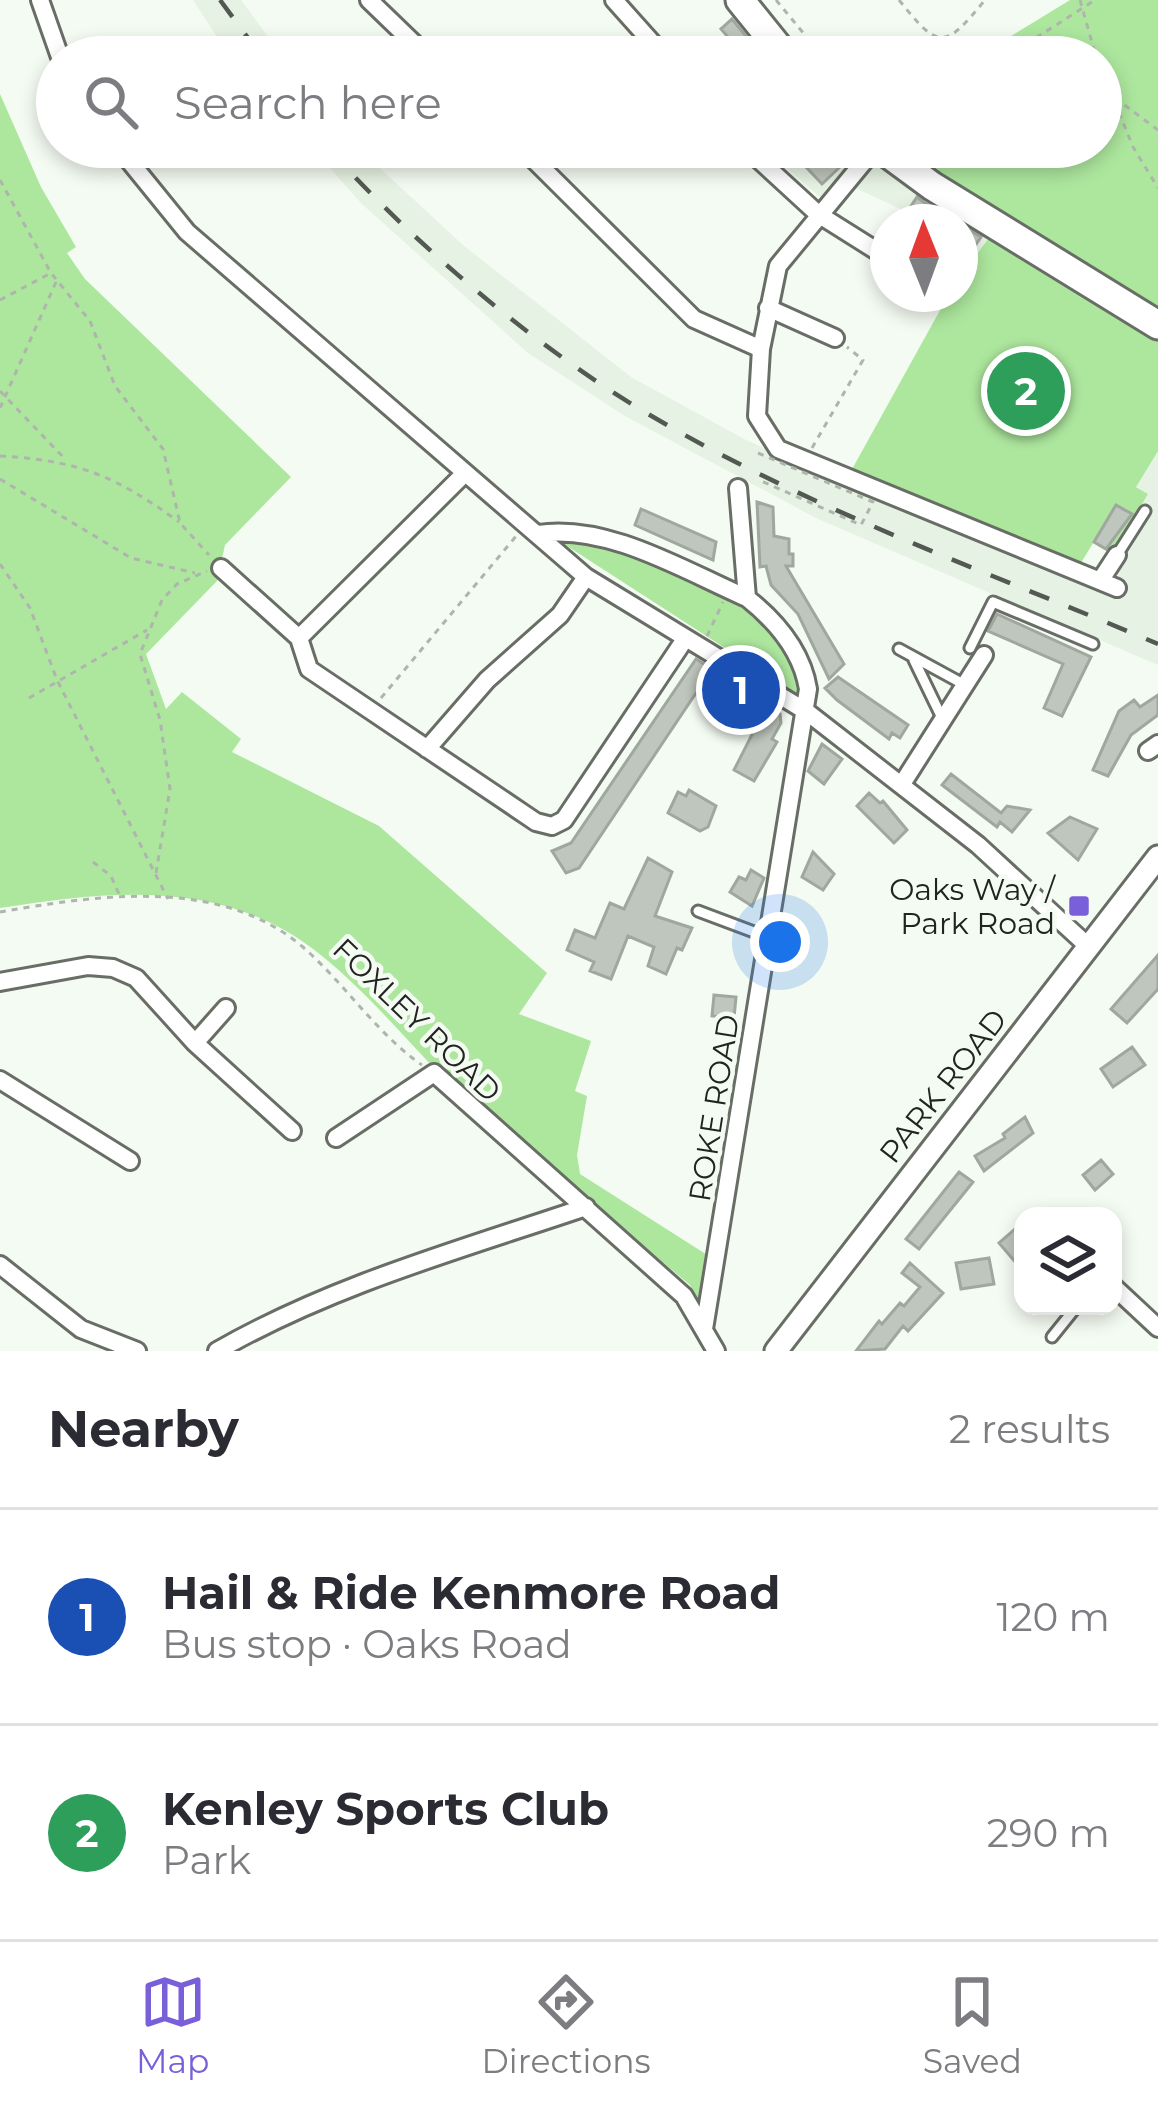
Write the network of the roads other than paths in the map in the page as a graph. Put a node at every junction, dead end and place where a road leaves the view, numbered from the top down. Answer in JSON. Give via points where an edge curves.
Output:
{"nodes":[{"id":1,"x":40,"y":0,"type":"edge"},
{"id":2,"x":369,"y":0,"type":"edge"},
{"id":3,"x":614,"y":0,"type":"edge"},
{"id":4,"x":740,"y":0,"type":"edge"},
{"id":5,"x":53,"y":36,"type":"edge"},
{"id":6,"x":406,"y":36,"type":"edge"},
{"id":7,"x":646,"y":36,"type":"edge"},
{"id":8,"x":769,"y":36,"type":"edge"},
{"id":9,"x":135,"y":168,"type":"edge"},
{"id":10,"x":541,"y":168,"type":"edge"},
{"id":11,"x":769,"y":168,"type":"edge"},
{"id":12,"x":859,"y":168,"type":"edge"},
{"id":13,"x":907,"y":168,"type":"edge"},
{"id":14,"x":818,"y":214,"type":"junction"},
{"id":15,"x":870,"y":247,"type":"edge"},
{"id":16,"x":768,"y":308,"type":"junction"},
{"id":17,"x":1158,"y":325,"type":"edge"},
{"id":18,"x":835,"y":338,"type":"road end"},
{"id":19,"x":761,"y":349,"type":"junction"},
{"id":20,"x":464,"y":475,"type":"junction"},
{"id":21,"x":738,"y":488,"type":"dead end"},
{"id":22,"x":1145,"y":511,"type":"dead end"},
{"id":23,"x":532,"y":529,"type":"junction"},
{"id":24,"x":1117,"y":555,"type":"joint"},
{"id":25,"x":221,"y":568,"type":"road end"},
{"id":26,"x":586,"y":577,"type":"junction"},
{"id":27,"x":1100,"y":581,"type":"junction"},
{"id":28,"x":1118,"y":588,"type":"dead end"},
{"id":29,"x":747,"y":598,"type":"junction"},
{"id":30,"x":299,"y":638,"type":"junction"},
{"id":31,"x":685,"y":639,"type":"junction"},
{"id":32,"x":1094,"y":644,"type":"dead end"},
{"id":33,"x":899,"y":649,"type":"dead end"},
{"id":34,"x":984,"y":655,"type":"joint"},
{"id":35,"x":914,"y":660,"type":"junction"},
{"id":36,"x":965,"y":685,"type":"junction"},
{"id":37,"x":807,"y":712,"type":"junction"},
{"id":38,"x":943,"y":720,"type":"junction"},
{"id":39,"x":427,"y":748,"type":"junction"},
{"id":40,"x":902,"y":784,"type":"junction"},
{"id":41,"x":1158,"y":857,"type":"edge"},
{"id":42,"x":698,"y":911,"type":"dead end"},
{"id":43,"x":770,"y":938,"type":"junction"},
{"id":44,"x":1090,"y":948,"type":"junction"},
{"id":45,"x":0,"y":982,"type":"edge"},
{"id":46,"x":226,"y":1008,"type":"dead end"},
{"id":47,"x":195,"y":1043,"type":"junction"},
{"id":48,"x":0,"y":1080,"type":"edge"},
{"id":49,"x":292,"y":1131,"type":"dead end"},
{"id":50,"x":336,"y":1138,"type":"dead end"},
{"id":51,"x":130,"y":1161,"type":"dead end"},
{"id":52,"x":586,"y":1207,"type":"junction"},
{"id":53,"x":0,"y":1264,"type":"edge"},
{"id":54,"x":1122,"y":1294,"type":"edge"},
{"id":55,"x":1070,"y":1315,"type":"edge"},
{"id":56,"x":1158,"y":1328,"type":"edge"},
{"id":57,"x":704,"y":1329,"type":"junction"},
{"id":58,"x":1052,"y":1337,"type":"dead end"},
{"id":59,"x":137,"y":1351,"type":"edge"},
{"id":60,"x":218,"y":1351,"type":"edge"},
{"id":61,"x":716,"y":1351,"type":"edge"},
{"id":62,"x":776,"y":1351,"type":"edge"}],
"edges":[{"from":1,"to":5,"type":"street"},
{"from":2,"to":6,"type":"street"},
{"from":3,"to":7,"type":"street"},
{"from":4,"to":8,"type":"highway"},
{"from":9,"to":20,"type":"street","via":[[187,232]]},
{"from":10,"to":19,"type":"street","via":[[694,319]]},
{"from":11,"to":14,"type":"street"},
{"from":12,"to":14,"type":"street"},
{"from":13,"to":17,"type":"highway"},
{"from":14,"to":15,"type":"street"},
{"from":14,"to":16,"type":"street","via":[[778,266]]},
{"from":16,"to":18,"type":"street"},
{"from":16,"to":19,"type":"street"},
{"from":19,"to":27,"type":"street","via":[[758,416],[778,448]]},
{"from":20,"to":23,"type":"street"},
{"from":20,"to":30,"type":"street"},
{"from":21,"to":29,"type":"street"},
{"from":22,"to":24,"type":"lane"},
{"from":23,"to":26,"type":"street"},
{"from":23,"to":29,"type":"street","via":[[638,550]]},
{"from":24,"to":27,"type":"street"},
{"from":25,"to":30,"type":"street"},
{"from":26,"to":31,"type":"street"},
{"from":26,"to":39,"type":"street","via":[[560,615]]},
{"from":27,"to":28,"type":"street"},
{"from":29,"to":37,"type":"street","name":"ROKE ROAD","via":[[804,666]]},
{"from":30,"to":39,"type":"street","via":[[309,669]]},
{"from":31,"to":37,"type":"street"},
{"from":31,"to":39,"type":"street","via":[[564,820],[552,826]]},
{"from":32,"to":34,"type":"lane","via":[[994,602]]},
{"from":33,"to":35,"type":"lane"},
{"from":34,"to":36,"type":"street"},
{"from":35,"to":36,"type":"lane"},
{"from":35,"to":38,"type":"lane"},
{"from":36,"to":38,"type":"street"},
{"from":37,"to":40,"type":"street"},
{"from":37,"to":43,"type":"street","name":"ROKE ROAD"},
{"from":38,"to":40,"type":"street"},
{"from":40,"to":44,"type":"street"},
{"from":41,"to":44,"type":"street","name":"PARK ROAD"},
{"from":42,"to":43,"type":"lane"},
{"from":43,"to":57,"type":"street","name":"ROKE ROAD"},
{"from":44,"to":62,"type":"street","name":"PARK ROAD"},
{"from":45,"to":47,"type":"street","via":[[56,968],[113,968],[136,978]]},
{"from":46,"to":47,"type":"street"},
{"from":47,"to":49,"type":"street"},
{"from":48,"to":51,"type":"street"},
{"from":50,"to":52,"type":"street","name":"FOXLEY ROAD","via":[[434,1073]]},
{"from":52,"to":57,"type":"street","name":"FOXLEY ROAD","via":[[684,1296]]},
{"from":52,"to":60,"type":"street","via":[[400,1270],[268,1322]]},
{"from":53,"to":59,"type":"street","via":[[81,1329]]},
{"from":54,"to":56,"type":"street"},
{"from":55,"to":58,"type":"lane"},
{"from":57,"to":61,"type":"street","name":"FOXLEY ROAD"}]}
